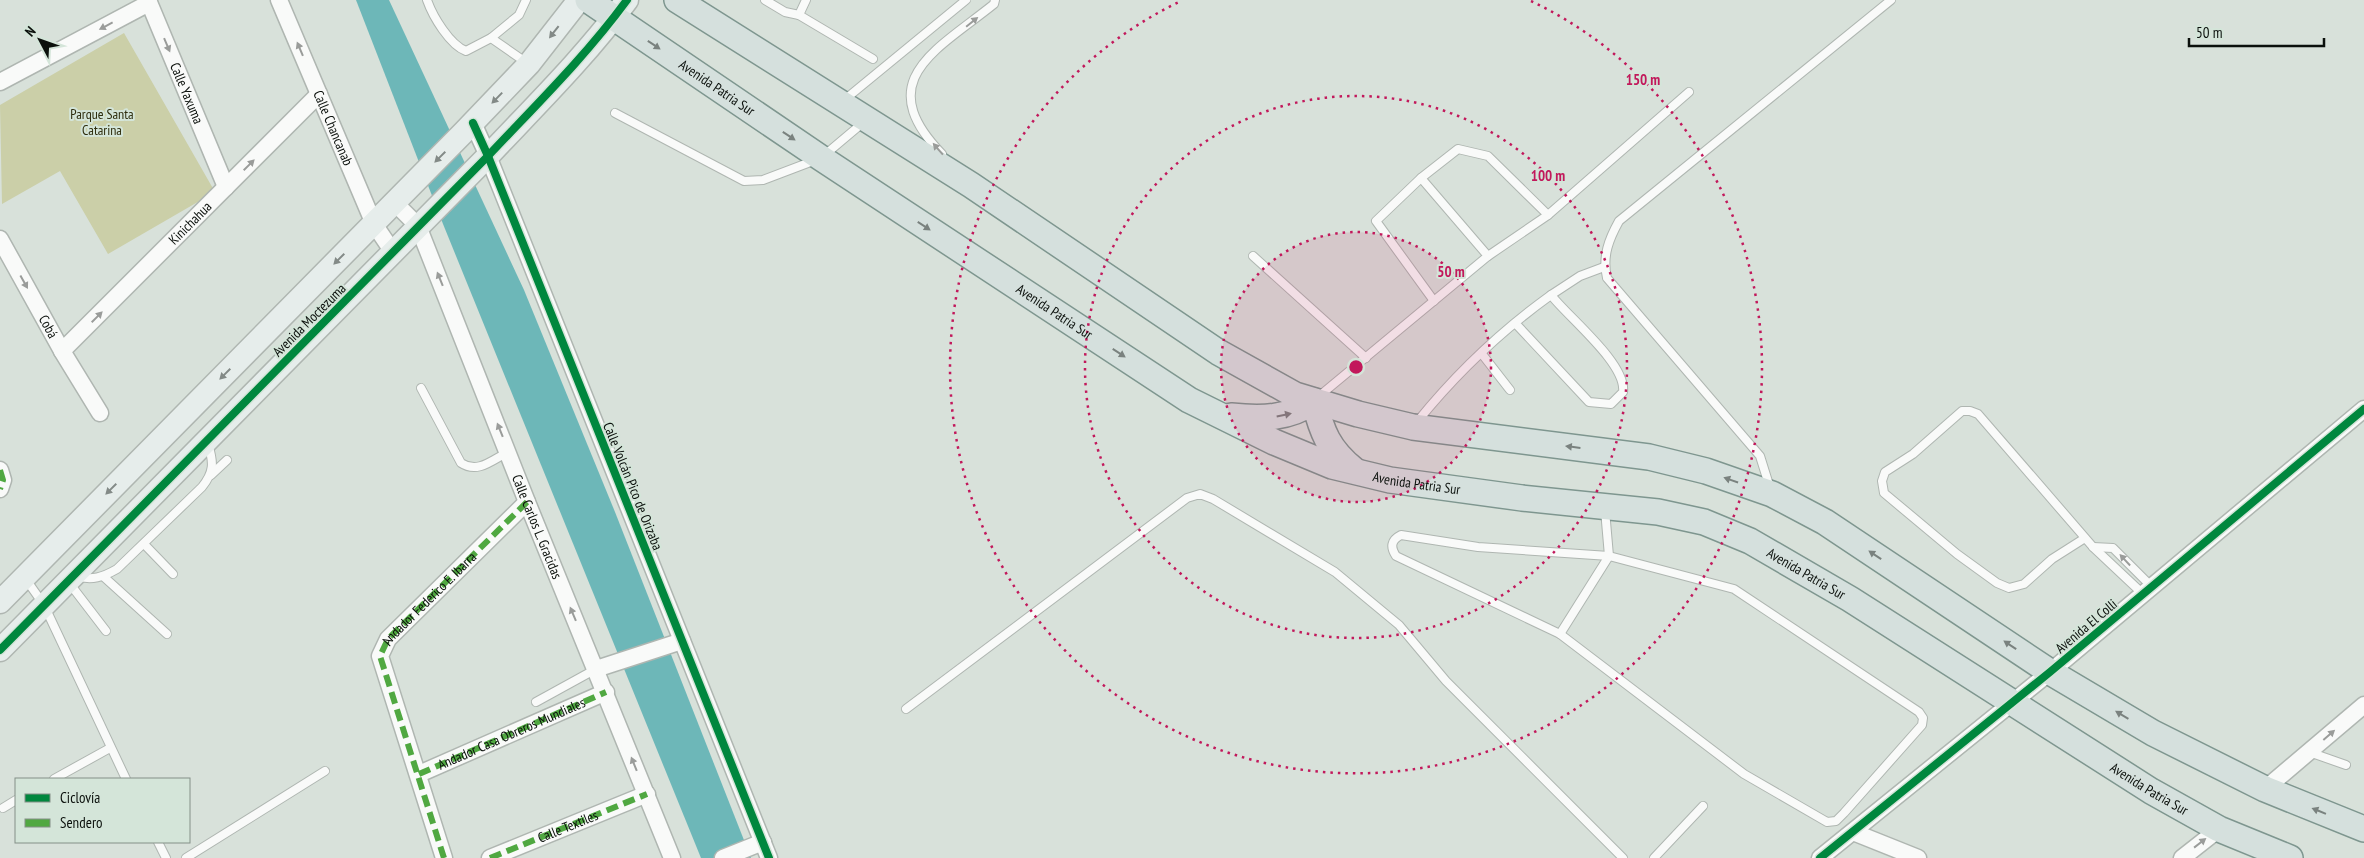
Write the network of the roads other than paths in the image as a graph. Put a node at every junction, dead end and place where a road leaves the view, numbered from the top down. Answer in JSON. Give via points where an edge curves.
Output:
{"nodes":[{"id":1,"x":279,"y":0,"type":"edge"},
{"id":2,"x":526,"y":0,"type":"edge"},
{"id":3,"x":579,"y":0,"type":"edge"},
{"id":4,"x":588,"y":0,"type":"edge"},
{"id":5,"x":677,"y":0,"type":"edge"},
{"id":6,"x":766,"y":0,"type":"edge"},
{"id":7,"x":806,"y":0,"type":"edge"},
{"id":8,"x":966,"y":0,"type":"edge"},
{"id":9,"x":995,"y":0,"type":"edge"},
{"id":10,"x":1891,"y":0,"type":"edge"},
{"id":11,"x":429,"y":1,"type":"edge"},
{"id":12,"x":149,"y":2,"type":"edge"},
{"id":13,"x":620,"y":9,"type":"edge"},
{"id":14,"x":799,"y":15,"type":"junction"},
{"id":15,"x":491,"y":38,"type":"junction"},
{"id":16,"x":872,"y":59,"type":"dead end"},
{"id":17,"x":529,"y":64,"type":"junction"},
{"id":18,"x":0,"y":82,"type":"edge"},
{"id":19,"x":1689,"y":92,"type":"dead end"},
{"id":20,"x":319,"y":94,"type":"junction"},
{"id":21,"x":841,"y":102,"type":"junction"},
{"id":22,"x":615,"y":113,"type":"dead end"},
{"id":23,"x":868,"y":118,"type":"junction"},
{"id":24,"x":468,"y":128,"type":"junction"},
{"id":25,"x":821,"y":158,"type":"junction"},
{"id":26,"x":481,"y":163,"type":"junction"},
{"id":27,"x":1422,"y":178,"type":"junction"},
{"id":28,"x":972,"y":185,"type":"junction"},
{"id":29,"x":226,"y":187,"type":"junction"},
{"id":30,"x":395,"y":203,"type":"junction"},
{"id":31,"x":1548,"y":215,"type":"junction"},
{"id":32,"x":426,"y":219,"type":"junction"},
{"id":33,"x":374,"y":224,"type":"junction"},
{"id":34,"x":0,"y":239,"type":"edge"},
{"id":35,"x":393,"y":252,"type":"junction"},
{"id":36,"x":1253,"y":256,"type":"dead end"},
{"id":37,"x":1488,"y":256,"type":"junction"},
{"id":38,"x":1604,"y":267,"type":"junction"},
{"id":39,"x":1551,"y":295,"type":"junction"},
{"id":40,"x":1434,"y":301,"type":"junction"},
{"id":41,"x":1516,"y":324,"type":"junction"},
{"id":42,"x":62,"y":352,"type":"junction"},
{"id":43,"x":1482,"y":354,"type":"junction"},
{"id":44,"x":1366,"y":358,"type":"junction"},
{"id":45,"x":421,"y":388,"type":"dead end"},
{"id":46,"x":1510,"y":390,"type":"dead end"},
{"id":47,"x":1314,"y":401,"type":"junction"},
{"id":48,"x":2364,"y":409,"type":"edge"},
{"id":49,"x":100,"y":413,"type":"dead end"},
{"id":50,"x":1218,"y":414,"type":"junction"},
{"id":51,"x":1414,"y":427,"type":"junction"},
{"id":52,"x":207,"y":441,"type":"junction"},
{"id":53,"x":509,"y":451,"type":"junction"},
{"id":54,"x":227,"y":460,"type":"dead end"},
{"id":55,"x":1356,"y":472,"type":"junction"},
{"id":56,"x":212,"y":475,"type":"junction"},
{"id":57,"x":1772,"y":494,"type":"junction"},
{"id":58,"x":527,"y":502,"type":"junction"},
{"id":59,"x":1604,"y":506,"type":"junction"},
{"id":60,"x":2085,"y":538,"type":"junction"},
{"id":61,"x":144,"y":544,"type":"junction"},
{"id":62,"x":2093,"y":547,"type":"junction"},
{"id":63,"x":1608,"y":556,"type":"junction"},
{"id":64,"x":173,"y":574,"type":"dead end"},
{"id":65,"x":104,"y":577,"type":"junction"},
{"id":66,"x":24,"y":578,"type":"junction"},
{"id":67,"x":71,"y":579,"type":"junction"},
{"id":68,"x":2147,"y":591,"type":"junction"},
{"id":69,"x":0,"y":602,"type":"edge"},
{"id":70,"x":44,"y":606,"type":"junction"},
{"id":71,"x":106,"y":631,"type":"dead end"},
{"id":72,"x":168,"y":634,"type":"dead end"},
{"id":73,"x":1560,"y":634,"type":"junction"},
{"id":74,"x":677,"y":643,"type":"junction"},
{"id":75,"x":0,"y":650,"type":"edge"},
{"id":76,"x":596,"y":669,"type":"junction"},
{"id":77,"x":2050,"y":672,"type":"junction"},
{"id":78,"x":606,"y":692,"type":"junction"},
{"id":79,"x":536,"y":702,"type":"dead end"},
{"id":80,"x":2012,"y":704,"type":"junction"},
{"id":81,"x":2364,"y":705,"type":"edge"},
{"id":82,"x":906,"y":709,"type":"dead end"},
{"id":83,"x":110,"y":748,"type":"junction"},
{"id":84,"x":2309,"y":752,"type":"junction"},
{"id":85,"x":2346,"y":765,"type":"dead end"},
{"id":86,"x":325,"y":771,"type":"dead end"},
{"id":87,"x":419,"y":774,"type":"junction"},
{"id":88,"x":56,"y":778,"type":"edge"},
{"id":89,"x":125,"y":778,"type":"edge"},
{"id":90,"x":2265,"y":789,"type":"junction"},
{"id":91,"x":646,"y":794,"type":"junction"},
{"id":92,"x":15,"y":801,"type":"edge"},
{"id":93,"x":1703,"y":806,"type":"dead end"},
{"id":94,"x":3,"y":808,"type":"dead end"},
{"id":95,"x":2219,"y":829,"type":"junction"},
{"id":96,"x":2364,"y":829,"type":"edge"},
{"id":97,"x":1853,"y":832,"type":"junction"},
{"id":98,"x":158,"y":843,"type":"edge"},
{"id":99,"x":757,"y":844,"type":"junction"},
{"id":100,"x":166,"y":858,"type":"edge"},
{"id":101,"x":186,"y":858,"type":"edge"},
{"id":102,"x":444,"y":858,"type":"edge"},
{"id":103,"x":490,"y":858,"type":"edge"},
{"id":104,"x":672,"y":858,"type":"edge"},
{"id":105,"x":723,"y":858,"type":"edge"},
{"id":106,"x":769,"y":858,"type":"edge"},
{"id":107,"x":1622,"y":858,"type":"edge"},
{"id":108,"x":1654,"y":858,"type":"edge"},
{"id":109,"x":1820,"y":858,"type":"edge"},
{"id":110,"x":1918,"y":858,"type":"edge"},
{"id":111,"x":2182,"y":858,"type":"edge"},
{"id":112,"x":2290,"y":858,"type":"edge"}],
"edges":[{"from":20,"to":1,"type":"street","name":"Calle Chancanab","one_way":true},
{"from":2,"to":15,"type":"lane","via":[[519,15]]},
{"from":3,"to":17,"type":"street","name":"Avenida Moctezuma","one_way":true},
{"from":4,"to":13,"type":"main road","name":"Avenida Patria Sur"},
{"from":5,"to":21,"type":"main road"},
{"from":6,"to":14,"type":"lane","via":[[785,12]]},
{"from":7,"to":14,"type":"lane"},
{"from":8,"to":21,"type":"lane"},
{"from":28,"to":9,"type":"lane","one_way":true,"via":[[936,148],[915,118],[910,91],[914,74],[924,60]]},
{"from":10,"to":38,"type":"lane","via":[[1619,220],[1610,236]]},
{"from":11,"to":15,"type":"lane","via":[[433,14],[458,48],[466,51]]},
{"from":12,"to":18,"type":"street","one_way":true},
{"from":12,"to":29,"type":"street","name":"Calle Yaxuma","one_way":true},
{"from":13,"to":25,"type":"main road","name":"Avenida Patria Sur","one_way":true},
{"from":13,"to":26,"type":"street","name":"Avenida Moctezuma"},
{"from":14,"to":16,"type":"lane"},
{"from":15,"to":17,"type":"lane"},
{"from":17,"to":24,"type":"street","name":"Avenida Moctezuma","one_way":true},
{"from":19,"to":31,"type":"lane"},
{"from":29,"to":20,"type":"street","name":"Kinichahua","one_way":true},
{"from":20,"to":33,"type":"street","name":"Calle Chancanab"},
{"from":21,"to":23,"type":"main road"},
{"from":22,"to":25,"type":"lane","via":[[744,181],[764,180]]},
{"from":23,"to":25,"type":"lane"},
{"from":23,"to":28,"type":"main road"},
{"from":24,"to":26,"type":"street","name":"Calle Volcán Pico de Orizaba"},
{"from":24,"to":30,"type":"street","name":"Avenida Moctezuma","one_way":true},
{"from":25,"to":50,"type":"main road","name":"Avenida Patria Sur","one_way":true,"via":[[1189,400]]},
{"from":26,"to":32,"type":"street","name":"Avenida Moctezuma"},
{"from":26,"to":74,"type":"street","name":"Calle Volcán Pico de Orizaba"},
{"from":27,"to":31,"type":"lane","via":[[1458,149],[1488,156]]},
{"from":27,"to":37,"type":"lane"},
{"from":27,"to":40,"type":"lane","via":[[1376,221]]},
{"from":28,"to":47,"type":"main road","via":[[1218,352]]},
{"from":42,"to":29,"type":"street","name":"Kinichahua","one_way":true},
{"from":30,"to":32,"type":"street","name":"Calle Carlos L. Gracidas"},
{"from":30,"to":33,"type":"street","name":"Avenida Moctezuma"},
{"from":31,"to":37,"type":"lane"},
{"from":32,"to":35,"type":"street","name":"Avenida Moctezuma"},
{"from":53,"to":32,"type":"street","name":"Calle Carlos L. Gracidas","one_way":true},
{"from":33,"to":35,"type":"street","name":"Calle Chancanab"},
{"from":33,"to":66,"type":"street","name":"Avenida Moctezuma","one_way":true},
{"from":34,"to":42,"type":"street","name":"Cobá","one_way":true},
{"from":35,"to":52,"type":"street","name":"Avenida Moctezuma"},
{"from":36,"to":44,"type":"lane"},
{"from":37,"to":40,"type":"lane"},
{"from":38,"to":39,"type":"lane","via":[[1580,276]]},
{"from":38,"to":57,"type":"lane","via":[[1606,278],[1760,456]]},
{"from":39,"to":41,"type":"lane"},
{"from":39,"to":41,"type":"lane","via":[[1619,371],[1623,392],[1611,404],[1589,402]]},
{"from":40,"to":44,"type":"lane"},
{"from":41,"to":43,"type":"lane"},
{"from":42,"to":49,"type":"street","name":"Cobá"},
{"from":43,"to":46,"type":"lane"},
{"from":43,"to":51,"type":"lane","via":[[1446,386]]},
{"from":44,"to":47,"type":"lane"},
{"from":45,"to":53,"type":"lane","via":[[461,463],[469,468],[479,468]]},
{"from":50,"to":47,"type":"main road","one_way":true,"via":[[1252,418],[1284,416]]},
{"from":47,"to":51,"type":"main road"},
{"from":47,"to":55,"type":"main road","via":[[1329,446]]},
{"from":48,"to":68,"type":"street","name":"Avenida El Colli"},
{"from":50,"to":55,"type":"main road","name":"Avenida Patria Sur","via":[[1274,442],[1332,466]]},
{"from":57,"to":51,"type":"main road","one_way":true,"via":[[1706,471],[1649,457]]},
{"from":52,"to":56,"type":"lane","via":[[213,460]]},
{"from":52,"to":67,"type":"street","name":"Avenida Moctezuma"},
{"from":53,"to":58,"type":"street","name":"Calle Carlos L. Gracidas"},
{"from":54,"to":56,"type":"lane"},
{"from":55,"to":59,"type":"main road","name":"Avenida Patria Sur","via":[[1390,480]]},
{"from":56,"to":61,"type":"lane"},
{"from":77,"to":57,"type":"main road","one_way":true,"via":[[1825,522]]},
{"from":76,"to":58,"type":"street","name":"Calle Carlos L. Gracidas","one_way":true},
{"from":58,"to":87,"type":"street","name":"Andador Federico E. Ibarra","via":[[388,639],[380,656]]},
{"from":59,"to":63,"type":"lane"},
{"from":59,"to":80,"type":"main road","name":"Avenida Patria Sur","via":[[1695,520],[1750,541],[1842,594]]},
{"from":60,"to":60,"type":"lane","via":[[1974,412],[1962,411],[1913,454],[1885,472],[1882,481],[1884,493],[1956,554],[2009,588],[2024,584],[2052,559]]},
{"from":60,"to":62,"type":"lane"},
{"from":61,"to":64,"type":"lane"},
{"from":61,"to":65,"type":"lane"},
{"from":62,"to":68,"type":"lane"},
{"from":68,"to":62,"type":"lane","one_way":true,"via":[[2113,548]]},
{"from":63,"to":73,"type":"lane"},
{"from":63,"to":73,"type":"lane","via":[[1478,548],[1401,535],[1395,538],[1392,551],[1396,556]]},
{"from":63,"to":73,"type":"lane","via":[[1734,589],[1919,712],[1922,724],[1844,813],[1836,821],[1827,822],[1744,774]]},
{"from":65,"to":67,"type":"lane"},
{"from":65,"to":72,"type":"lane"},
{"from":66,"to":69,"type":"street","name":"Avenida Moctezuma"},
{"from":66,"to":70,"type":"lane"},
{"from":67,"to":70,"type":"street","name":"Avenida Moctezuma"},
{"from":67,"to":71,"type":"lane"},
{"from":68,"to":77,"type":"street","name":"Avenida El Colli"},
{"from":70,"to":75,"type":"street","name":"Avenida Moctezuma"},
{"from":70,"to":83,"type":"lane"},
{"from":74,"to":76,"type":"street"},
{"from":74,"to":99,"type":"street","name":"Calle Volcán Pico de Orizaba"},
{"from":76,"to":78,"type":"street","name":"Calle Carlos L. Gracidas"},
{"from":76,"to":79,"type":"lane"},
{"from":77,"to":80,"type":"street","name":"Avenida El Colli"},
{"from":90,"to":77,"type":"main road","one_way":true,"via":[[2153,733]]},
{"from":78,"to":87,"type":"street","name":"Andador Casa Obreros Mundiales"},
{"from":91,"to":78,"type":"street","name":"Calle Carlos L. Gracidas","one_way":true},
{"from":80,"to":95,"type":"main road","name":"Avenida Patria Sur","via":[[2151,791]]},
{"from":80,"to":97,"type":"street","name":"Avenida El Colli"},
{"from":84,"to":81,"type":"street","one_way":true},
{"from":82,"to":107,"type":"lane","via":[[1187,498],[1200,494],[1335,572],[1400,625],[1446,681]]},
{"from":83,"to":88,"type":"lane"},
{"from":83,"to":89,"type":"lane"},
{"from":84,"to":85,"type":"lane"},
{"from":84,"to":90,"type":"street"},
{"from":86,"to":101,"type":"lane"},
{"from":87,"to":102,"type":"street","name":"Andador Federico E. Ibarra"},
{"from":96,"to":90,"type":"main road","one_way":true},
{"from":91,"to":103,"type":"street","name":"Calle Textiles"},
{"from":91,"to":104,"type":"street","name":"Calle Carlos L. Gracidas"},
{"from":92,"to":94,"type":"lane"},
{"from":93,"to":108,"type":"lane"},
{"from":111,"to":95,"type":"street","one_way":true},
{"from":95,"to":112,"type":"main road","name":"Avenida Patria Sur"},
{"from":97,"to":109,"type":"street","name":"Avenida El Colli"},
{"from":97,"to":110,"type":"street"},
{"from":98,"to":100,"type":"lane"},
{"from":99,"to":105,"type":"street"},
{"from":99,"to":106,"type":"street","name":"Calle Volcán Pico de Orizaba"}]}
